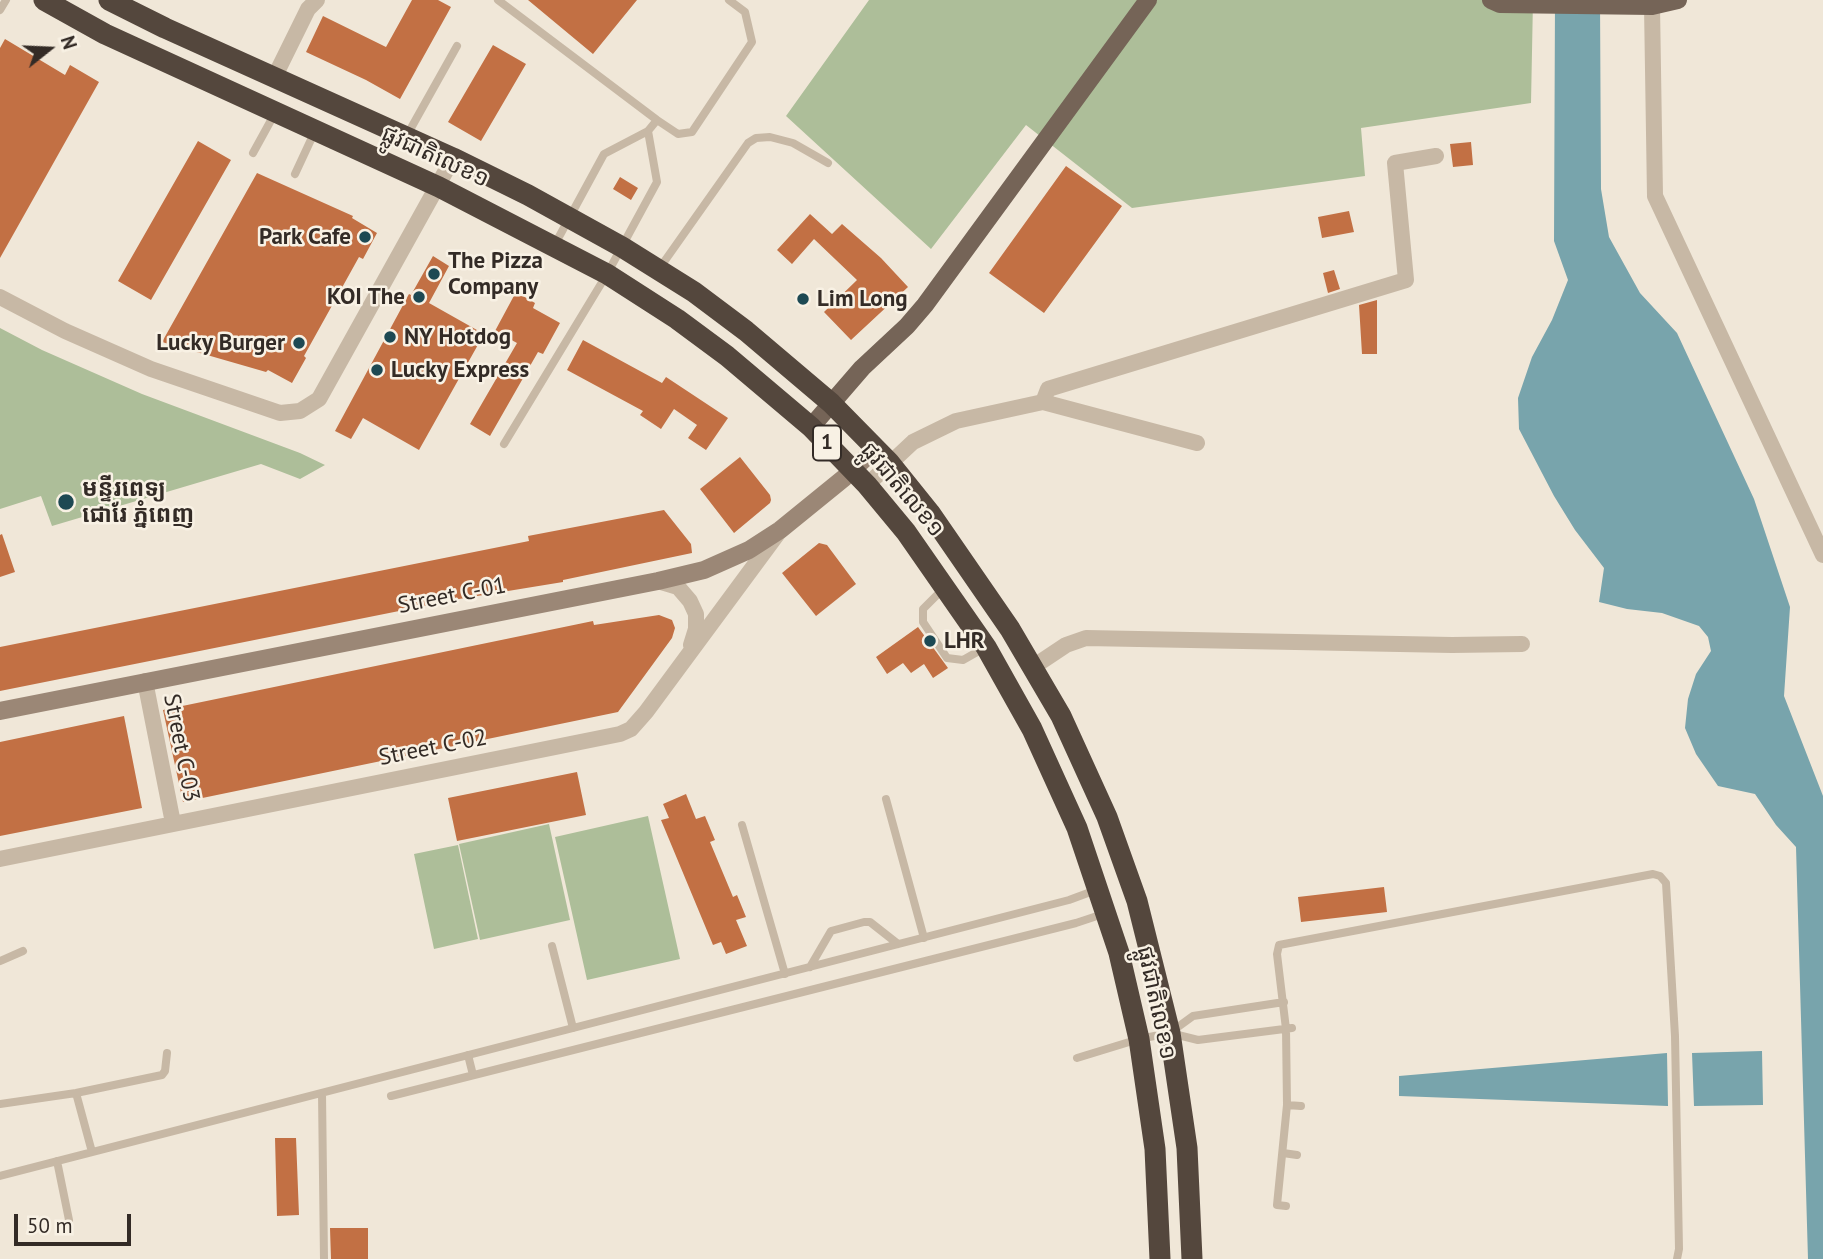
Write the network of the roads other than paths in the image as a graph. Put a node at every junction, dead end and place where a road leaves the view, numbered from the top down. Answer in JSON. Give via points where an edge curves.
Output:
{"nodes":[{"id":1,"x":6,"y":0,"type":"edge"},
{"id":2,"x":44,"y":0,"type":"edge"},
{"id":3,"x":109,"y":0,"type":"edge"},
{"id":4,"x":317,"y":0,"type":"edge"},
{"id":5,"x":498,"y":0,"type":"edge"},
{"id":6,"x":729,"y":0,"type":"edge"},
{"id":7,"x":1148,"y":0,"type":"edge"},
{"id":8,"x":1491,"y":0,"type":"edge"},
{"id":9,"x":1678,"y":0,"type":"edge"},
{"id":10,"x":1643,"y":6,"type":"junction"},
{"id":11,"x":0,"y":10,"type":"edge"},
{"id":12,"x":457,"y":46,"type":"dead end"},
{"id":13,"x":274,"y":78,"type":"junction"},
{"id":14,"x":275,"y":113,"type":"junction"},
{"id":15,"x":657,"y":120,"type":"junction"},
{"id":16,"x":315,"y":131,"type":"junction"},
{"id":17,"x":648,"y":131,"type":"junction"},
{"id":18,"x":406,"y":137,"type":"junction"},
{"id":19,"x":253,"y":153,"type":"dead end"},
{"id":20,"x":1436,"y":156,"type":"dead end"},
{"id":21,"x":453,"y":158,"type":"junction"},
{"id":22,"x":828,"y":163,"type":"dead end"},
{"id":23,"x":295,"y":174,"type":"dead end"},
{"id":24,"x":439,"y":187,"type":"junction"},
{"id":25,"x":569,"y":217,"type":"junction"},
{"id":26,"x":554,"y":246,"type":"junction"},
{"id":27,"x":622,"y":247,"type":"junction"},
{"id":28,"x":659,"y":269,"type":"junction"},
{"id":29,"x":607,"y":274,"type":"junction"},
{"id":30,"x":0,"y":297,"type":"edge"},
{"id":31,"x":1043,"y":402,"type":"junction"},
{"id":32,"x":831,"y":403,"type":"junction"},
{"id":33,"x":811,"y":427,"type":"junction"},
{"id":34,"x":1198,"y":443,"type":"dead end"},
{"id":35,"x":504,"y":444,"type":"dead end"},
{"id":36,"x":882,"y":455,"type":"junction"},
{"id":37,"x":860,"y":477,"type":"junction"},
{"id":38,"x":780,"y":530,"type":"junction"},
{"id":39,"x":1823,"y":555,"type":"edge"},
{"id":40,"x":658,"y":581,"type":"junction"},
{"id":41,"x":945,"y":587,"type":"junction"},
{"id":42,"x":1522,"y":644,"type":"dead end"},
{"id":43,"x":986,"y":648,"type":"junction"},
{"id":44,"x":688,"y":656,"type":"junction"},
{"id":45,"x":1033,"y":667,"type":"junction"},
{"id":46,"x":145,"y":681,"type":"junction"},
{"id":47,"x":0,"y":711,"type":"edge"},
{"id":48,"x":886,"y":799,"type":"dead end"},
{"id":49,"x":173,"y":823,"type":"junction"},
{"id":50,"x":742,"y":825,"type":"dead end"},
{"id":51,"x":0,"y":859,"type":"edge"},
{"id":52,"x":1099,"y":889,"type":"junction"},
{"id":53,"x":1106,"y":913,"type":"junction"},
{"id":54,"x":924,"y":938,"type":"junction"},
{"id":55,"x":898,"y":944,"type":"junction"},
{"id":56,"x":552,"y":946,"type":"dead end"},
{"id":57,"x":23,"y":951,"type":"dead end"},
{"id":58,"x":0,"y":961,"type":"edge"},
{"id":59,"x":810,"y":967,"type":"junction"},
{"id":60,"x":785,"y":974,"type":"junction"},
{"id":61,"x":1284,"y":1002,"type":"junction"},
{"id":62,"x":573,"y":1028,"type":"junction"},
{"id":63,"x":1289,"y":1028,"type":"junction"},
{"id":64,"x":1170,"y":1033,"type":"junction"},
{"id":65,"x":1139,"y":1039,"type":"junction"},
{"id":66,"x":167,"y":1053,"type":"dead end"},
{"id":67,"x":468,"y":1055,"type":"junction"},
{"id":68,"x":1077,"y":1058,"type":"dead end"},
{"id":69,"x":1298,"y":1071,"type":"dead end"},
{"id":70,"x":1287,"y":1072,"type":"junction"},
{"id":71,"x":473,"y":1075,"type":"junction"},
{"id":72,"x":76,"y":1093,"type":"junction"},
{"id":73,"x":322,"y":1093,"type":"junction"},
{"id":74,"x":391,"y":1096,"type":"dead end"},
{"id":75,"x":0,"y":1104,"type":"edge"},
{"id":76,"x":1287,"y":1105,"type":"junction"},
{"id":77,"x":1301,"y":1106,"type":"dead end"},
{"id":78,"x":92,"y":1152,"type":"junction"},
{"id":79,"x":1283,"y":1153,"type":"junction"},
{"id":80,"x":1297,"y":1155,"type":"dead end"},
{"id":81,"x":57,"y":1161,"type":"junction"},
{"id":82,"x":0,"y":1175,"type":"edge"},
{"id":83,"x":1286,"y":1206,"type":"dead end"},
{"id":84,"x":69,"y":1220,"type":"dead end"},
{"id":85,"x":324,"y":1259,"type":"edge"},
{"id":86,"x":1160,"y":1259,"type":"edge"},
{"id":87,"x":1192,"y":1259,"type":"edge"},
{"id":88,"x":1677,"y":1259,"type":"edge"}],
"edges":[{"from":1,"to":11,"type":"lane"},
{"from":2,"to":14,"type":"highway","name":"ផ្លូវជាតិលេខ១","number":"1","via":[[105,34]]},
{"from":3,"to":13,"type":"highway","name":"ផ្លូវជាតិលេខ១","number":"1"},
{"from":4,"to":13,"type":"street","via":[[308,9]]},
{"from":5,"to":15,"type":"lane"},
{"from":6,"to":15,"type":"lane","via":[[745,12],[752,42],[692,132],[678,134]]},
{"from":7,"to":32,"type":"main road","via":[[925,305]]},
{"from":8,"to":10,"type":"main road","via":[[1500,4]]},
{"from":9,"to":10,"type":"main road"},
{"from":10,"to":39,"type":"street","via":[[1655,196]]},
{"from":12,"to":18,"type":"lane"},
{"from":13,"to":18,"type":"highway","name":"ផ្លូវជាតិលេខ១","number":"1"},
{"from":14,"to":16,"type":"highway","name":"ផ្លូវជាតិលេខ១","number":"1"},
{"from":14,"to":19,"type":"lane"},
{"from":15,"to":17,"type":"lane"},
{"from":16,"to":23,"type":"lane"},
{"from":16,"to":24,"type":"highway","name":"ផ្លូវជាតិលេខ១","number":"1"},
{"from":17,"to":25,"type":"lane","via":[[604,154]]},
{"from":17,"to":27,"type":"lane","via":[[657,182]]},
{"from":18,"to":21,"type":"highway","name":"ផ្លូវជាតិលេខ១","number":"1"},
{"from":20,"to":31,"type":"street","via":[[1395,163],[1406,280],[1048,389]]},
{"from":21,"to":24,"type":"street"},
{"from":21,"to":25,"type":"highway","name":"ផ្លូវជាតិលេខ១","number":"1"},
{"from":22,"to":28,"type":"lane","via":[[793,143],[770,137],[748,143]]},
{"from":24,"to":26,"type":"highway","name":"ផ្លូវជាតិលេខ១","number":"1"},
{"from":24,"to":30,"type":"street","via":[[319,399],[300,411],[280,413],[151,369]]},
{"from":25,"to":26,"type":"lane"},
{"from":25,"to":27,"type":"highway","name":"ផ្លូវជាតិលេខ១","number":"1"},
{"from":26,"to":29,"type":"highway","name":"ផ្លូវជាតិលេខ១","number":"1"},
{"from":27,"to":28,"type":"highway","name":"ផ្លូវជាតិលេខ១","number":"1"},
{"from":27,"to":29,"type":"lane"},
{"from":28,"to":32,"type":"highway","name":"ផ្លូវជាតិលេខ១","number":"1","via":[[746,331]]},
{"from":29,"to":33,"type":"highway","name":"ផ្លូវជាតិលេខ១","number":"1","via":[[677,318]]},
{"from":29,"to":35,"type":"lane"},
{"from":31,"to":34,"type":"street"},
{"from":31,"to":36,"type":"street","via":[[973,415]]},
{"from":32,"to":33,"type":"main road"},
{"from":32,"to":36,"type":"highway","name":"ផ្លូវជាតិលេខ១","number":"1"},
{"from":33,"to":37,"type":"highway","name":"ផ្លូវជាតិលេខ១","number":"1"},
{"from":36,"to":37,"type":"street","name":"Street C-01"},
{"from":36,"to":45,"type":"highway","name":"ផ្លូវជាតិលេខ១","number":"1","via":[[971,570]]},
{"from":37,"to":38,"type":"street","name":"Street C-01"},
{"from":37,"to":41,"type":"highway","name":"ផ្លូវជាតិលេខ១","number":"1"},
{"from":38,"to":40,"type":"street","name":"Street C-01","via":[[728,561]]},
{"from":38,"to":44,"type":"street","name":"Street C-02"},
{"from":40,"to":44,"type":"street","via":[[678,587],[696,614]]},
{"from":40,"to":46,"type":"street","name":"Street C-01"},
{"from":41,"to":43,"type":"highway","name":"ផ្លូវជាតិលេខ១","number":"1"},
{"from":41,"to":43,"type":"lane","via":[[923,609],[923,622],[947,658],[963,660]]},
{"from":42,"to":45,"type":"street","via":[[1086,638]]},
{"from":43,"to":52,"type":"highway","name":"ផ្លូវជាតិលេខ១","number":"1","via":[[1057,781]]},
{"from":44,"to":49,"type":"street","name":"Street C-02","via":[[646,712],[620,734]]},
{"from":45,"to":64,"type":"highway","name":"ផ្លូវជាតិលេខ១","number":"1","via":[[1087,770],[1128,872]]},
{"from":46,"to":47,"type":"street","name":"Street C-01"},
{"from":46,"to":49,"type":"street","name":"Street C-03"},
{"from":48,"to":54,"type":"lane"},
{"from":49,"to":51,"type":"street","name":"Street C-02"},
{"from":50,"to":60,"type":"lane"},
{"from":52,"to":53,"type":"highway","name":"ផ្លូវជាតិលេខ១","number":"1"},
{"from":52,"to":54,"type":"lane"},
{"from":53,"to":65,"type":"highway","name":"ផ្លូវជាតិលេខ១","number":"1"},
{"from":53,"to":71,"type":"lane"},
{"from":54,"to":55,"type":"lane"},
{"from":55,"to":59,"type":"lane"},
{"from":55,"to":59,"type":"lane","via":[[867,921],[844,927],[828,933]]},
{"from":56,"to":62,"type":"lane"},
{"from":57,"to":58,"type":"lane"},
{"from":59,"to":60,"type":"lane"},
{"from":60,"to":62,"type":"lane"},
{"from":61,"to":63,"type":"lane"},
{"from":61,"to":64,"type":"lane","via":[[1194,1016]]},
{"from":61,"to":88,"type":"lane","via":[[1279,946],[1660,876],[1666,883],[1675,1036]]},
{"from":62,"to":67,"type":"lane"},
{"from":63,"to":64,"type":"lane","via":[[1198,1040]]},
{"from":63,"to":70,"type":"lane"},
{"from":64,"to":65,"type":"lane"},
{"from":64,"to":87,"type":"highway","name":"ផ្លូវជាតិលេខ១","number":"1","via":[[1187,1148]]},
{"from":65,"to":68,"type":"lane"},
{"from":65,"to":86,"type":"highway","name":"ផ្លូវជាតិលេខ១","number":"1","via":[[1155,1149]]},
{"from":66,"to":72,"type":"lane","via":[[162,1075]]},
{"from":67,"to":71,"type":"lane"},
{"from":67,"to":73,"type":"lane"},
{"from":69,"to":70,"type":"lane"},
{"from":70,"to":76,"type":"lane"},
{"from":71,"to":74,"type":"lane"},
{"from":72,"to":75,"type":"lane"},
{"from":72,"to":78,"type":"lane"},
{"from":73,"to":78,"type":"lane"},
{"from":73,"to":85,"type":"lane"},
{"from":76,"to":77,"type":"lane"},
{"from":76,"to":79,"type":"lane"},
{"from":78,"to":81,"type":"lane"},
{"from":79,"to":80,"type":"lane"},
{"from":79,"to":83,"type":"lane","via":[[1278,1205]]},
{"from":81,"to":82,"type":"lane"},
{"from":81,"to":84,"type":"lane"}]}
